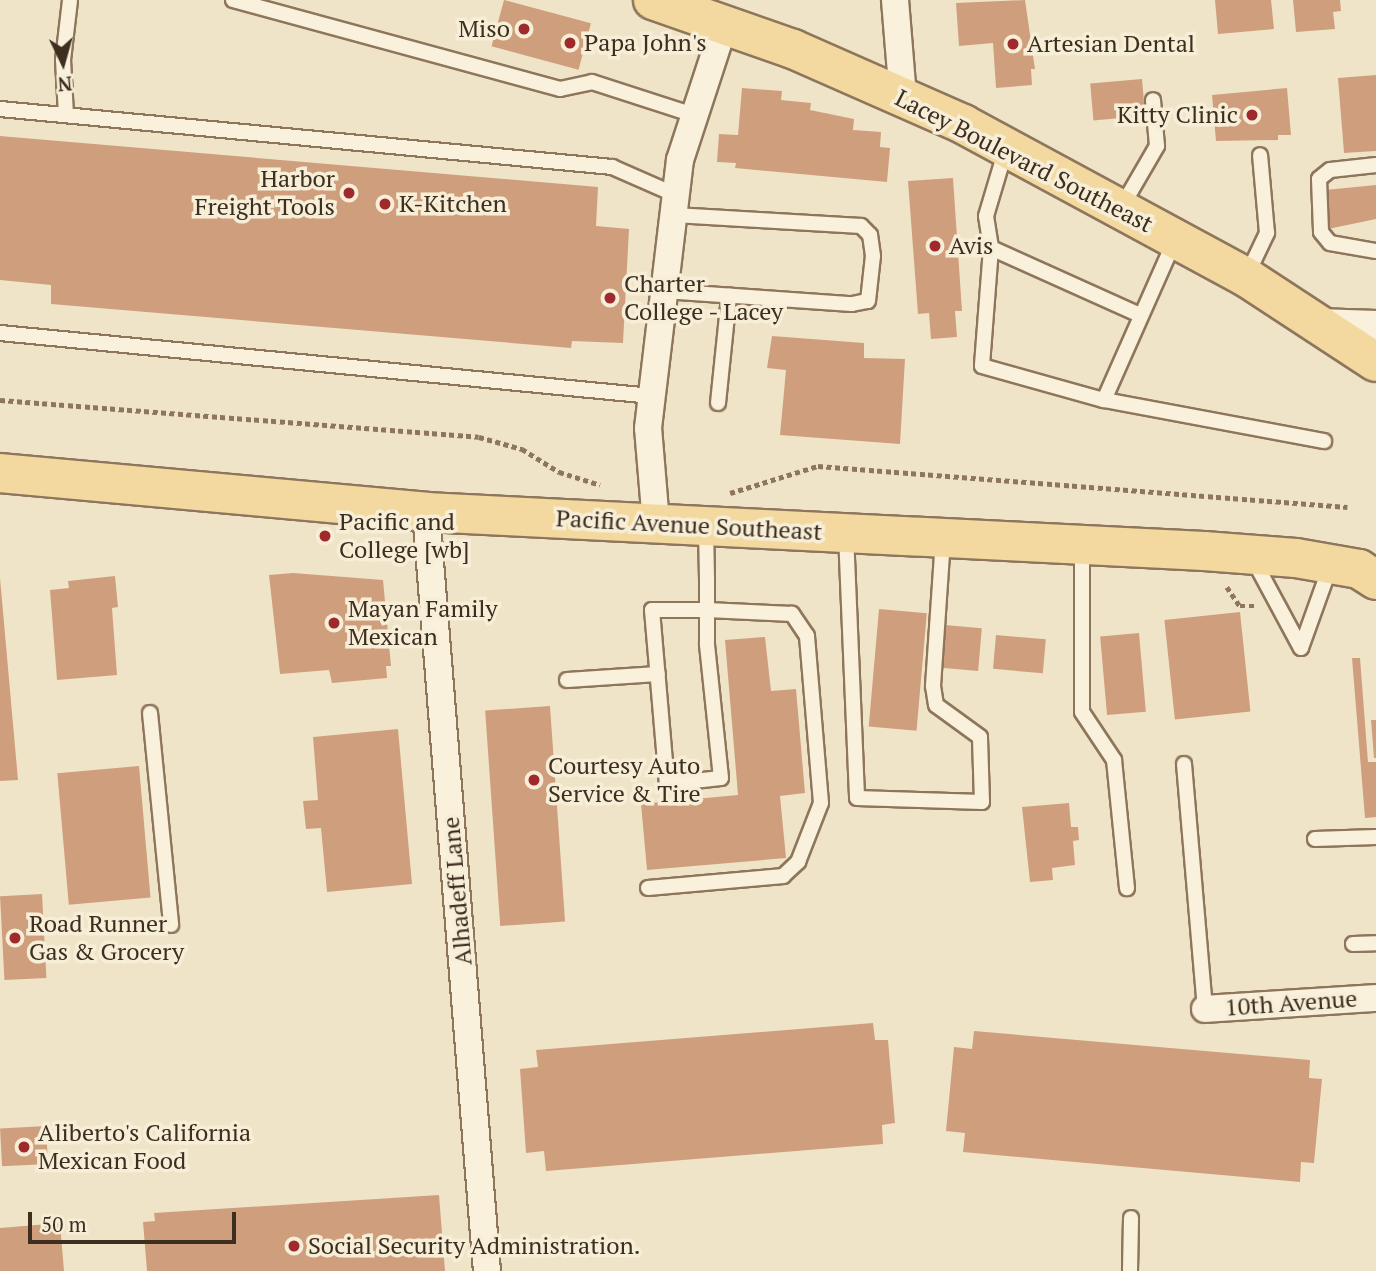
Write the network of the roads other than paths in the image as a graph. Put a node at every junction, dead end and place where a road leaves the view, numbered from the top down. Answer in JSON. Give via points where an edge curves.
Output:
{"nodes":[{"id":1,"x":70,"y":0,"type":"edge"},
{"id":2,"x":233,"y":0,"type":"edge"},
{"id":3,"x":653,"y":0,"type":"edge"},
{"id":4,"x":895,"y":0,"type":"edge"},
{"id":5,"x":724,"y":25,"type":"junction"},
{"id":6,"x":903,"y":97,"type":"junction"},
{"id":7,"x":1153,"y":100,"type":"dead end"},
{"id":8,"x":0,"y":109,"type":"edge"},
{"id":9,"x":66,"y":115,"type":"junction"},
{"id":10,"x":694,"y":115,"type":"junction"},
{"id":11,"x":1006,"y":147,"type":"junction"},
{"id":12,"x":1260,"y":155,"type":"dead end"},
{"id":13,"x":1376,"y":165,"type":"edge"},
{"id":14,"x":675,"y":205,"type":"junction"},
{"id":15,"x":1121,"y":209,"type":"junction"},
{"id":16,"x":1176,"y":239,"type":"junction"},
{"id":17,"x":991,"y":248,"type":"junction"},
{"id":18,"x":1376,"y":251,"type":"edge"},
{"id":19,"x":1247,"y":277,"type":"junction"},
{"id":20,"x":664,"y":291,"type":"junction"},
{"id":21,"x":729,"y":296,"type":"junction"},
{"id":22,"x":1140,"y":315,"type":"junction"},
{"id":23,"x":1316,"y":325,"type":"junction"},
{"id":24,"x":1376,"y":327,"type":"edge"},
{"id":25,"x":0,"y":333,"type":"edge"},
{"id":26,"x":1376,"y":362,"type":"edge"},
{"id":27,"x":652,"y":396,"type":"junction"},
{"id":28,"x":1104,"y":401,"type":"junction"},
{"id":29,"x":718,"y":402,"type":"dead end"},
{"id":30,"x":1324,"y":441,"type":"dead end"},
{"id":31,"x":0,"y":473,"type":"edge"},
{"id":32,"x":426,"y":512,"type":"junction"},
{"id":33,"x":656,"y":523,"type":"junction"},
{"id":34,"x":706,"y":526,"type":"junction"},
{"id":35,"x":846,"y":533,"type":"junction"},
{"id":36,"x":943,"y":537,"type":"junction"},
{"id":37,"x":1082,"y":544,"type":"junction"},
{"id":38,"x":1250,"y":555,"type":"junction"},
{"id":39,"x":1331,"y":564,"type":"junction"},
{"id":40,"x":1376,"y":580,"type":"edge"},
{"id":41,"x":707,"y":610,"type":"junction"},
{"id":42,"x":658,"y":674,"type":"junction"},
{"id":43,"x":567,"y":680,"type":"dead end"},
{"id":44,"x":150,"y":713,"type":"dead end"},
{"id":45,"x":1184,"y":764,"type":"dead end"},
{"id":46,"x":1376,"y":836,"type":"edge"},
{"id":47,"x":1315,"y":839,"type":"dead end"},
{"id":48,"x":648,"y":888,"type":"dead end"},
{"id":49,"x":1127,"y":888,"type":"dead end"},
{"id":50,"x":171,"y":925,"type":"dead end"},
{"id":51,"x":1376,"y":943,"type":"edge"},
{"id":52,"x":1353,"y":944,"type":"dead end"},
{"id":53,"x":1376,"y":998,"type":"edge"},
{"id":54,"x":1205,"y":1009,"type":"joint"},
{"id":55,"x":1131,"y":1218,"type":"dead end"},
{"id":56,"x":487,"y":1271,"type":"edge"},
{"id":57,"x":1130,"y":1271,"type":"edge"}],
"edges":[{"from":1,"to":9,"type":"lane","via":[[63,60]]},
{"from":2,"to":10,"type":"lane","via":[[560,89],[592,82]]},
{"from":3,"to":5,"type":"main road","name":"Lacey Boulevard Southeast"},
{"from":4,"to":6,"type":"street"},
{"from":5,"to":6,"type":"main road","name":"Lacey Boulevard Southeast"},
{"from":5,"to":10,"type":"street"},
{"from":6,"to":11,"type":"main road","name":"Lacey Boulevard Southeast"},
{"from":7,"to":15,"type":"lane","via":[[1157,146]]},
{"from":8,"to":9,"type":"lane"},
{"from":9,"to":14,"type":"lane","via":[[612,167]]},
{"from":10,"to":14,"type":"street"},
{"from":11,"to":15,"type":"main road","name":"Lacey Boulevard Southeast"},
{"from":11,"to":17,"type":"lane","via":[[986,216]]},
{"from":12,"to":19,"type":"lane","via":[[1267,233]]},
{"from":13,"to":18,"type":"lane","via":[[1329,170],[1319,179],[1321,232],[1330,243]]},
{"from":14,"to":20,"type":"street"},
{"from":14,"to":21,"type":"lane","via":[[861,226],[870,236],[873,256],[868,301]]},
{"from":15,"to":16,"type":"main road","name":"Lacey Boulevard Southeast"},
{"from":16,"to":19,"type":"main road","name":"Lacey Boulevard Southeast"},
{"from":16,"to":22,"type":"lane"},
{"from":17,"to":22,"type":"lane"},
{"from":17,"to":28,"type":"lane","via":[[982,366]]},
{"from":19,"to":23,"type":"main road","name":"Lacey Boulevard Southeast"},
{"from":20,"to":21,"type":"lane"},
{"from":20,"to":27,"type":"street"},
{"from":21,"to":29,"type":"lane"},
{"from":22,"to":28,"type":"lane"},
{"from":23,"to":24,"type":"street"},
{"from":23,"to":26,"type":"main road","name":"Lacey Boulevard Southeast"},
{"from":25,"to":27,"type":"lane"},
{"from":27,"to":33,"type":"street","via":[[648,428]]},
{"from":28,"to":30,"type":"lane"},
{"from":31,"to":32,"type":"main road","name":"Pacific Avenue Southeast"},
{"from":32,"to":33,"type":"main road","name":"Pacific Avenue Southeast"},
{"from":32,"to":56,"type":"street","name":"Alhadeff Lane"},
{"from":33,"to":34,"type":"main road","name":"Pacific Avenue Southeast"},
{"from":34,"to":35,"type":"main road","name":"Pacific Avenue Southeast"},
{"from":34,"to":41,"type":"lane"},
{"from":35,"to":36,"type":"main road","name":"Pacific Avenue Southeast"},
{"from":35,"to":36,"type":"lane","via":[[857,798],[982,802],[980,737],[936,705],[933,686]]},
{"from":36,"to":37,"type":"main road","name":"Pacific Avenue Southeast"},
{"from":37,"to":38,"type":"main road","name":"Pacific Avenue Southeast"},
{"from":37,"to":49,"type":"lane","via":[[1082,712],[1114,760]]},
{"from":38,"to":39,"type":"main road","name":"Pacific Avenue Southeast"},
{"from":38,"to":39,"type":"lane","via":[[1301,648]]},
{"from":39,"to":40,"type":"main road","name":"Pacific Avenue Southeast","via":[[1359,569]]},
{"from":41,"to":42,"type":"lane","via":[[652,610]]},
{"from":41,"to":42,"type":"lane","via":[[721,778],[667,784]]},
{"from":41,"to":48,"type":"lane","via":[[792,614],[807,636],[821,803],[798,863],[783,876]]},
{"from":42,"to":43,"type":"lane"},
{"from":44,"to":50,"type":"lane"},
{"from":45,"to":54,"type":"lane"},
{"from":46,"to":47,"type":"lane"},
{"from":51,"to":52,"type":"lane"},
{"from":53,"to":54,"type":"street","name":"10th Avenue"},
{"from":55,"to":57,"type":"lane"}]}
